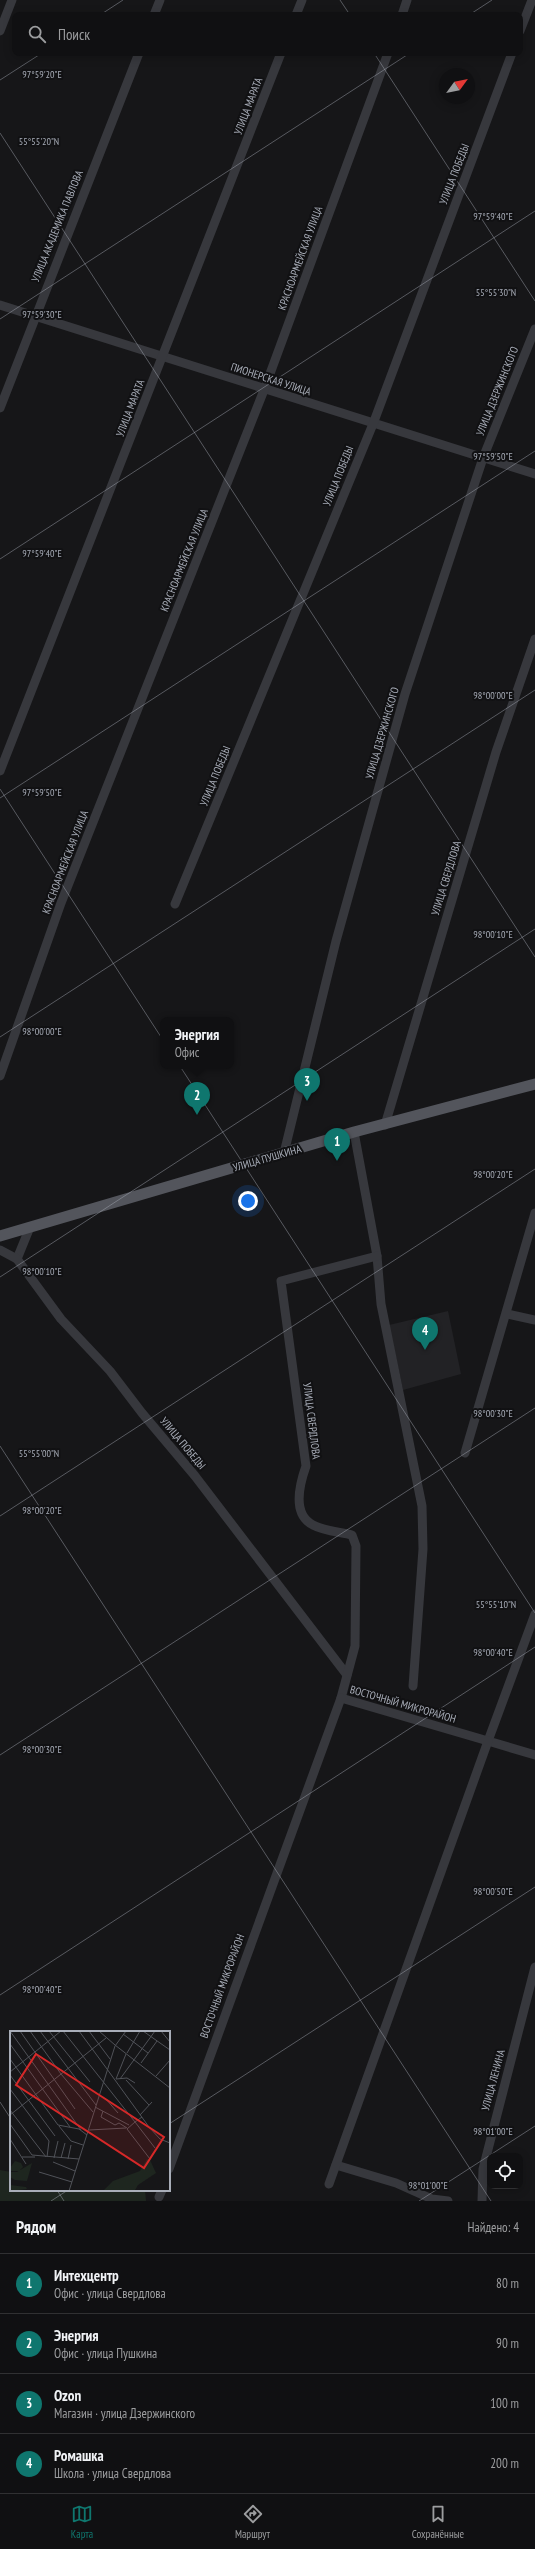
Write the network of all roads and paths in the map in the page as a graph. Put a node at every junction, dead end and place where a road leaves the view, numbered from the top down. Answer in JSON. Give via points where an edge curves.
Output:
{"nodes":[{"id":1,"x":12,"y":0,"type":"edge"},
{"id":2,"x":160,"y":0,"type":"edge"},
{"id":3,"x":302,"y":0,"type":"edge"},
{"id":4,"x":407,"y":0,"type":"edge"},
{"id":5,"x":532,"y":0,"type":"edge"},
{"id":6,"x":155,"y":12,"type":"edge"},
{"id":7,"x":297,"y":12,"type":"edge"},
{"id":8,"x":403,"y":12,"type":"edge"},
{"id":9,"x":523,"y":23,"type":"edge"},
{"id":10,"x":0,"y":31,"type":"edge"},
{"id":11,"x":138,"y":56,"type":"edge"},
{"id":12,"x":281,"y":56,"type":"edge"},
{"id":13,"x":387,"y":56,"type":"edge"},
{"id":14,"x":511,"y":56,"type":"edge"},
{"id":15,"x":0,"y":305,"type":"edge"},
{"id":16,"x":34,"y":316,"type":"junction"},
{"id":17,"x":535,"y":329,"type":"edge"},
{"id":18,"x":162,"y":357,"type":"junction"},
{"id":19,"x":264,"y":390,"type":"junction"},
{"id":20,"x":0,"y":408,"type":"edge"},
{"id":21,"x":373,"y":424,"type":"junction"},
{"id":22,"x":483,"y":458,"type":"junction"},
{"id":23,"x":535,"y":474,"type":"edge"},
{"id":24,"x":535,"y":640,"type":"edge"},
{"id":25,"x":0,"y":771,"type":"edge"},
{"id":26,"x":175,"y":904,"type":"dead end"},
{"id":27,"x":0,"y":1076,"type":"edge"},
{"id":28,"x":535,"y":1084,"type":"edge"},
{"id":29,"x":385,"y":1125,"type":"junction"},
{"id":30,"x":354,"y":1132,"type":"junction"},
{"id":31,"x":284,"y":1153,"type":"junction"},
{"id":32,"x":535,"y":1214,"type":"edge"},
{"id":33,"x":30,"y":1227,"type":"junction"},
{"id":34,"x":0,"y":1236,"type":"edge"},
{"id":35,"x":0,"y":1250,"type":"edge"},
{"id":36,"x":377,"y":1256,"type":"junction"},
{"id":37,"x":17,"y":1259,"type":"junction"},
{"id":38,"x":507,"y":1314,"type":"junction"},
{"id":39,"x":535,"y":1320,"type":"edge"},
{"id":40,"x":465,"y":1453,"type":"dead end"},
{"id":41,"x":535,"y":1614,"type":"edge"},
{"id":42,"x":347,"y":1675,"type":"junction"},
{"id":43,"x":412,"y":1686,"type":"dead end"},
{"id":44,"x":341,"y":1698,"type":"junction"},
{"id":45,"x":488,"y":1741,"type":"junction"},
{"id":46,"x":535,"y":1755,"type":"edge"},
{"id":47,"x":535,"y":1967,"type":"edge"},
{"id":48,"x":336,"y":2165,"type":"junction"},
{"id":49,"x":170,"y":2166,"type":"edge"},
{"id":50,"x":329,"y":2184,"type":"dead end"},
{"id":51,"x":448,"y":2201,"type":"edge"},
{"id":52,"x":482,"y":2201,"type":"edge"}],
"edges":[{"from":1,"to":10,"type":"street"},
{"from":2,"to":6,"type":"street"},
{"from":3,"to":7,"type":"street"},
{"from":4,"to":8,"type":"street"},
{"from":5,"to":9,"type":"street"},
{"from":11,"to":16,"type":"street","name":"УЛИЦА АКАДЕМИКА ПАВЛОВА"},
{"from":12,"to":18,"type":"street","name":"УЛИЦА МАРАТА"},
{"from":13,"to":19,"type":"street","name":"КРАСНОАРМЕЙСКАЯ УЛИЦА"},
{"from":14,"to":21,"type":"street","name":"УЛИЦА ПОБЕДЫ"},
{"from":15,"to":16,"type":"street","name":"ПИОНЕРСКАЯ УЛИЦА"},
{"from":16,"to":18,"type":"street","name":"ПИОНЕРСКАЯ УЛИЦА"},
{"from":16,"to":20,"type":"street","name":"УЛИЦА АКАДЕМИКА ПАВЛОВА"},
{"from":17,"to":22,"type":"street","name":"УЛИЦА ДЗЕРЖИНСКОГО"},
{"from":18,"to":19,"type":"street","name":"ПИОНЕРСКАЯ УЛИЦА"},
{"from":18,"to":25,"type":"street","name":"УЛИЦА МАРАТА"},
{"from":19,"to":21,"type":"street","name":"ПИОНЕРСКАЯ УЛИЦА"},
{"from":19,"to":27,"type":"street","name":"КРАСНОАРМЕЙСКАЯ УЛИЦА","via":[[62,903]]},
{"from":21,"to":22,"type":"street","name":"ПИОНЕРСКАЯ УЛИЦА"},
{"from":21,"to":26,"type":"street","name":"УЛИЦА ПОБЕДЫ"},
{"from":22,"to":23,"type":"street","name":"ПИОНЕРСКАЯ УЛИЦА"},
{"from":22,"to":31,"type":"street","name":"УЛИЦА ДЗЕРЖИНСКОГО","via":[[406,694],[336,941]]},
{"from":24,"to":29,"type":"street","name":"УЛИЦА СВЕРДЛОВА","via":[[496,752]]},
{"from":28,"to":29,"type":"main road","name":"УЛИЦА ПУШКИНА"},
{"from":29,"to":30,"type":"main road","name":"УЛИЦА ПУШКИНА"},
{"from":30,"to":31,"type":"main road","name":"УЛИЦА ПУШКИНА"},
{"from":30,"to":36,"type":"street"},
{"from":31,"to":33,"type":"main road","name":"УЛИЦА ПУШКИНА"},
{"from":32,"to":38,"type":"street"},
{"from":33,"to":34,"type":"main road","name":"УЛИЦА ПУШКИНА"},
{"from":33,"to":37,"type":"street"},
{"from":35,"to":37,"type":"street"},
{"from":36,"to":42,"type":"street","name":"УЛИЦА СВЕРДЛОВА","via":[[281,1281],[306,1466],[298,1488],[302,1512],[311,1524],[352,1535],[356,1546],[355,1646]]},
{"from":36,"to":43,"type":"street","via":[[381,1304],[422,1506],[423,1549]]},
{"from":37,"to":42,"type":"street","name":"УЛИЦА ПОБЕДЫ","via":[[61,1320],[110,1370],[142,1414],[195,1476]]},
{"from":38,"to":39,"type":"street"},
{"from":38,"to":40,"type":"street"},
{"from":41,"to":45,"type":"street"},
{"from":42,"to":44,"type":"street","name":"УЛИЦА СВЕРДЛОВА"},
{"from":44,"to":45,"type":"street","name":"ВОСТОЧНЫЙ МИКРОРАЙОН"},
{"from":44,"to":49,"type":"street","name":"ВОСТОЧНЫЙ МИКРОРАЙОН"},
{"from":45,"to":46,"type":"street","name":"ВОСТОЧНЫЙ МИКРОРАЙОН"},
{"from":45,"to":48,"type":"street"},
{"from":47,"to":52,"type":"street","name":"УЛИЦА ЛЕНИНА","via":[[483,2169]]},
{"from":48,"to":50,"type":"street"},
{"from":48,"to":51,"type":"street","via":[[396,2183],[432,2199]]}]}
